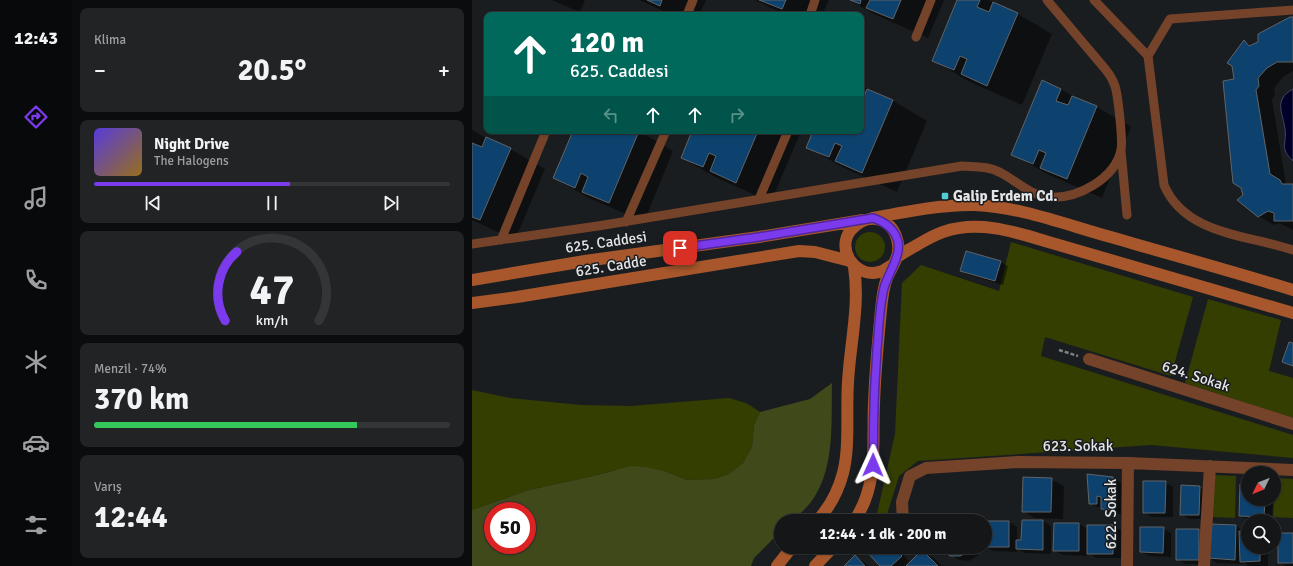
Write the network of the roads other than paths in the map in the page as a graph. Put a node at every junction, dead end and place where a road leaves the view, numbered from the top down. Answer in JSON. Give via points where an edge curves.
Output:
{"nodes":[{"id":1,"x":693,"y":0,"type":"edge"},
{"id":2,"x":815,"y":0,"type":"edge"},
{"id":3,"x":931,"y":0,"type":"edge"},
{"id":4,"x":1047,"y":0,"type":"edge"},
{"id":5,"x":1094,"y":0,"type":"edge"},
{"id":6,"x":1293,"y":10,"type":"edge"},
{"id":7,"x":688,"y":12,"type":"edge"},
{"id":8,"x":811,"y":12,"type":"edge"},
{"id":9,"x":916,"y":37,"type":"dead end"},
{"id":10,"x":1148,"y":56,"type":"junction"},
{"id":11,"x":545,"y":134,"type":"edge"},
{"id":12,"x":665,"y":134,"type":"edge"},
{"id":13,"x":787,"y":134,"type":"edge"},
{"id":14,"x":1121,"y":150,"type":"junction"},
{"id":15,"x":759,"y":200,"type":"junction"},
{"id":16,"x":1127,"y":215,"type":"dead end"},
{"id":17,"x":869,"y":219,"type":"junction"},
{"id":18,"x":626,"y":222,"type":"junction"},
{"id":19,"x":501,"y":240,"type":"junction"},
{"id":20,"x":472,"y":244,"type":"edge"},
{"id":21,"x":1293,"y":244,"type":"edge"},
{"id":22,"x":1280,"y":246,"type":"junction"},
{"id":23,"x":1293,"y":250,"type":"edge"},
{"id":24,"x":895,"y":261,"type":"junction"},
{"id":25,"x":852,"y":264,"type":"junction"},
{"id":26,"x":472,"y":280,"type":"edge"},
{"id":27,"x":1293,"y":290,"type":"edge"},
{"id":28,"x":472,"y":303,"type":"edge"},
{"id":29,"x":1293,"y":313,"type":"edge"},
{"id":30,"x":1089,"y":359,"type":"road end"},
{"id":31,"x":1293,"y":424,"type":"edge"},
{"id":32,"x":1128,"y":462,"type":"junction"},
{"id":33,"x":1210,"y":466,"type":"junction"},
{"id":34,"x":1293,"y":470,"type":"edge"},
{"id":35,"x":823,"y":514,"type":"edge"},
{"id":36,"x":859,"y":514,"type":"edge"},
{"id":37,"x":903,"y":514,"type":"edge"},
{"id":38,"x":786,"y":554,"type":"edge"},
{"id":39,"x":826,"y":554,"type":"edge"},
{"id":40,"x":777,"y":566,"type":"edge"},
{"id":41,"x":815,"y":566,"type":"edge"},
{"id":42,"x":1127,"y":566,"type":"edge"},
{"id":43,"x":1204,"y":566,"type":"edge"}],
"edges":[{"from":1,"to":7,"type":"lane"},
{"from":2,"to":8,"type":"lane"},
{"from":3,"to":9,"type":"lane"},
{"from":4,"to":14,"type":"lane","via":[[1112,78],[1117,96]]},
{"from":5,"to":10,"type":"lane"},
{"from":6,"to":10,"type":"lane","via":[[1170,19]]},
{"from":10,"to":22,"type":"lane","via":[[1164,185],[1169,196],[1177,206],[1199,223]]},
{"from":11,"to":19,"type":"lane"},
{"from":12,"to":18,"type":"lane"},
{"from":13,"to":15,"type":"lane"},
{"from":14,"to":15,"type":"lane","via":[[1113,167],[1101,180],[1085,190],[1068,196],[1040,196],[993,169],[962,166]]},
{"from":14,"to":16,"type":"lane"},
{"from":15,"to":18,"type":"lane"},
{"from":17,"to":24,"type":"main road","via":[[883,221],[895,234],[899,250]]},
{"from":17,"to":25,"type":"main road","via":[[850,232],[847,239],[846,247]]},
{"from":17,"to":26,"type":"main road","name":"625. Caddesi"},
{"from":17,"to":27,"type":"main road","name":"625. Caddesi","via":[[960,205],[1008,209]]},
{"from":18,"to":19,"type":"lane"},
{"from":19,"to":20,"type":"lane"},
{"from":21,"to":22,"type":"lane"},
{"from":22,"to":23,"type":"lane"},
{"from":24,"to":25,"type":"main road","via":[[879,272],[871,273]]},
{"from":24,"to":29,"type":"main road","via":[[918,243],[943,232],[968,227],[993,228],[1012,231]]},
{"from":24,"to":36,"type":"main road","via":[[881,301],[874,390],[872,478]]},
{"from":25,"to":28,"type":"main road","name":"625. Cadde","via":[[821,254],[799,251],[517,298]]},
{"from":25,"to":35,"type":"main road","via":[[856,292],[848,381],[846,461],[837,491]]},
{"from":30,"to":31,"type":"street","name":"624. Sokak"},
{"from":32,"to":33,"type":"street","name":"623. Sokak"},
{"from":32,"to":37,"type":"street","name":"623. Sokak","via":[[1018,462],[926,468],[910,476],[902,502]]},
{"from":32,"to":42,"type":"street","name":"622. Sokak"},
{"from":33,"to":34,"type":"street","name":"623. Sokak"},
{"from":33,"to":43,"type":"street"},
{"from":38,"to":40,"type":"main road"},
{"from":39,"to":41,"type":"main road"}]}
